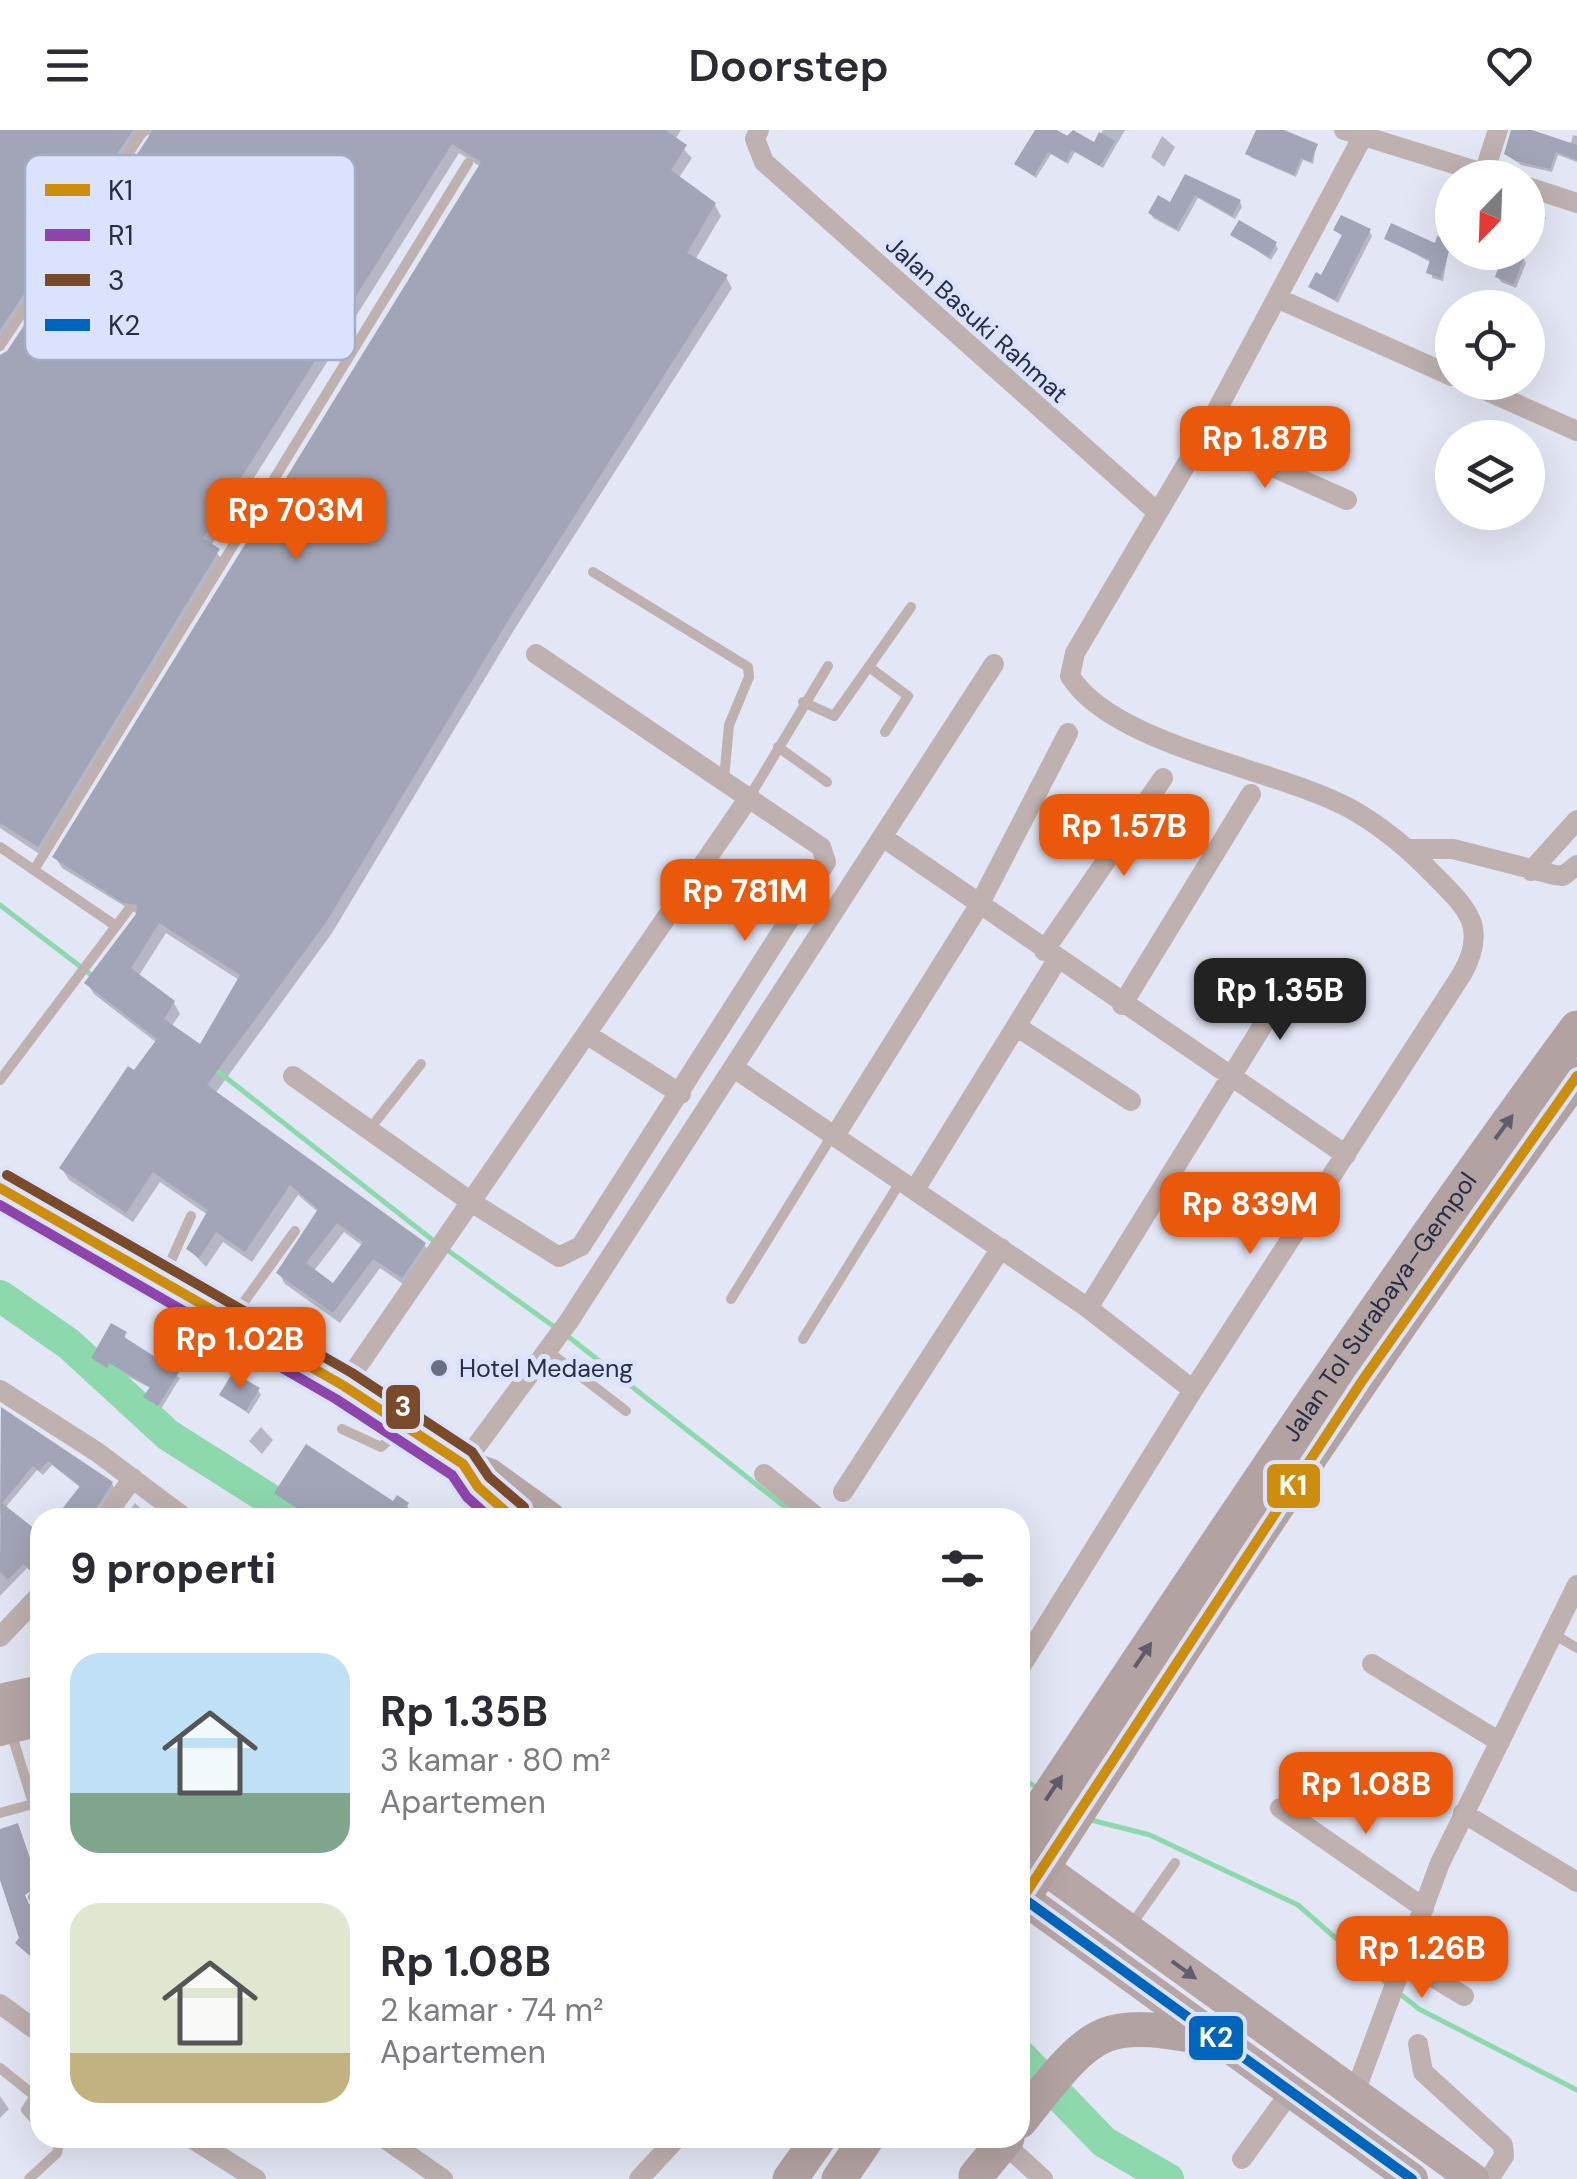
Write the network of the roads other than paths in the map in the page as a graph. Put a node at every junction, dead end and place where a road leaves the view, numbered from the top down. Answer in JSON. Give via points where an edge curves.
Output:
{"nodes":[{"id":1,"x":144,"y":130,"type":"edge"},
{"id":2,"x":760,"y":130,"type":"edge"},
{"id":3,"x":1498,"y":130,"type":"edge"},
{"id":4,"x":1353,"y":133,"type":"edge"},
{"id":5,"x":1404,"y":138,"type":"edge"},
{"id":6,"x":127,"y":155,"type":"edge"},
{"id":7,"x":1456,"y":160,"type":"edge"},
{"id":8,"x":1494,"y":160,"type":"edge"},
{"id":9,"x":468,"y":164,"type":"dead end"},
{"id":10,"x":1545,"y":193,"type":"edge"},
{"id":11,"x":1577,"y":203,"type":"edge"},
{"id":12,"x":1279,"y":299,"type":"junction"},
{"id":13,"x":25,"y":308,"type":"edge"},
{"id":14,"x":0,"y":346,"type":"edge"},
{"id":15,"x":355,"y":348,"type":"edge"},
{"id":16,"x":348,"y":360,"type":"edge"},
{"id":17,"x":1435,"y":368,"type":"edge"},
{"id":18,"x":1507,"y":400,"type":"edge"},
{"id":19,"x":1577,"y":432,"type":"edge"},
{"id":20,"x":1203,"y":436,"type":"junction"},
{"id":21,"x":1347,"y":500,"type":"dead end"},
{"id":22,"x":1158,"y":512,"type":"junction"},
{"id":23,"x":593,"y":572,"type":"dead end"},
{"id":24,"x":911,"y":607,"type":"dead end"},
{"id":25,"x":536,"y":654,"type":"dead end"},
{"id":26,"x":994,"y":664,"type":"dead end"},
{"id":27,"x":828,"y":666,"type":"dead end"},
{"id":28,"x":870,"y":667,"type":"junction"},
{"id":29,"x":804,"y":702,"type":"junction"},
{"id":30,"x":885,"y":732,"type":"dead end"},
{"id":31,"x":1068,"y":734,"type":"dead end"},
{"id":32,"x":778,"y":747,"type":"junction"},
{"id":33,"x":1163,"y":778,"type":"dead end"},
{"id":34,"x":724,"y":781,"type":"junction"},
{"id":35,"x":828,"y":782,"type":"dead end"},
{"id":36,"x":1250,"y":794,"type":"dead end"},
{"id":37,"x":750,"y":796,"type":"junction"},
{"id":38,"x":1577,"y":820,"type":"edge"},
{"id":39,"x":884,"y":838,"type":"junction"},
{"id":40,"x":0,"y":846,"type":"edge"},
{"id":41,"x":1411,"y":850,"type":"junction"},
{"id":42,"x":1577,"y":866,"type":"edge"},
{"id":43,"x":34,"y":870,"type":"junction"},
{"id":44,"x":1531,"y":871,"type":"junction"},
{"id":45,"x":978,"y":906,"type":"junction"},
{"id":46,"x":129,"y":909,"type":"dead end"},
{"id":47,"x":116,"y":926,"type":"junction"},
{"id":48,"x":1051,"y":956,"type":"junction"},
{"id":49,"x":1289,"y":983,"type":"dead end"},
{"id":50,"x":1122,"y":1005,"type":"junction"},
{"id":51,"x":1016,"y":1026,"type":"junction"},
{"id":52,"x":1577,"y":1028,"type":"edge"},
{"id":53,"x":586,"y":1034,"type":"junction"},
{"id":54,"x":421,"y":1064,"type":"dead end"},
{"id":55,"x":734,"y":1068,"type":"junction"},
{"id":56,"x":293,"y":1076,"type":"dead end"},
{"id":57,"x":1577,"y":1076,"type":"edge"},
{"id":58,"x":1229,"y":1077,"type":"junction"},
{"id":59,"x":0,"y":1080,"type":"edge"},
{"id":60,"x":681,"y":1094,"type":"junction"},
{"id":61,"x":1131,"y":1101,"type":"dead end"},
{"id":62,"x":368,"y":1132,"type":"junction"},
{"id":63,"x":835,"y":1134,"type":"junction"},
{"id":64,"x":1346,"y":1155,"type":"junction"},
{"id":65,"x":909,"y":1184,"type":"junction"},
{"id":66,"x":0,"y":1188,"type":"edge"},
{"id":67,"x":471,"y":1202,"type":"junction"},
{"id":68,"x":192,"y":1216,"type":"dead end"},
{"id":69,"x":295,"y":1232,"type":"dead end"},
{"id":70,"x":1001,"y":1248,"type":"junction"},
{"id":71,"x":162,"y":1279,"type":"junction"},
{"id":72,"x":731,"y":1299,"type":"dead end"},
{"id":73,"x":1088,"y":1308,"type":"junction"},
{"id":74,"x":233,"y":1318,"type":"junction"},
{"id":75,"x":803,"y":1339,"type":"dead end"},
{"id":76,"x":551,"y":1346,"type":"junction"},
{"id":77,"x":344,"y":1386,"type":"junction"},
{"id":78,"x":0,"y":1390,"type":"edge"},
{"id":79,"x":1193,"y":1390,"type":"junction"},
{"id":80,"x":626,"y":1411,"type":"dead end"},
{"id":81,"x":405,"y":1426,"type":"junction"},
{"id":82,"x":342,"y":1429,"type":"dead end"},
{"id":83,"x":465,"y":1465,"type":"junction"},
{"id":84,"x":764,"y":1474,"type":"dead end"},
{"id":85,"x":133,"y":1478,"type":"junction"},
{"id":86,"x":843,"y":1492,"type":"dead end"},
{"id":87,"x":111,"y":1508,"type":"edge"},
{"id":88,"x":171,"y":1508,"type":"edge"},
{"id":89,"x":504,"y":1508,"type":"edge"},
{"id":90,"x":536,"y":1508,"type":"edge"},
{"id":91,"x":806,"y":1508,"type":"edge"},
{"id":92,"x":1577,"y":1585,"type":"edge"},
{"id":93,"x":30,"y":1606,"type":"edge"},
{"id":94,"x":1553,"y":1634,"type":"junction"},
{"id":95,"x":0,"y":1637,"type":"edge"},
{"id":96,"x":1577,"y":1648,"type":"edge"},
{"id":97,"x":1030,"y":1652,"type":"edge"},
{"id":98,"x":1372,"y":1664,"type":"dead end"},
{"id":99,"x":30,"y":1701,"type":"edge"},
{"id":100,"x":12,"y":1719,"type":"edge"},
{"id":101,"x":1500,"y":1742,"type":"junction"},
{"id":102,"x":1100,"y":1747,"type":"junction"},
{"id":103,"x":30,"y":1796,"type":"edge"},
{"id":104,"x":30,"y":1805,"type":"edge"},
{"id":105,"x":1280,"y":1808,"type":"dead end"},
{"id":106,"x":0,"y":1813,"type":"edge"},
{"id":107,"x":1463,"y":1814,"type":"junction"},
{"id":108,"x":1030,"y":1828,"type":"edge"},
{"id":109,"x":1030,"y":1858,"type":"edge"},
{"id":110,"x":1176,"y":1863,"type":"dead end"},
{"id":111,"x":1030,"y":1880,"type":"edge"},
{"id":112,"x":1577,"y":1882,"type":"edge"},
{"id":113,"x":1030,"y":1906,"type":"edge"},
{"id":114,"x":1424,"y":1908,"type":"junction"},
{"id":115,"x":1128,"y":1928,"type":"junction"},
{"id":116,"x":1403,"y":1968,"type":"junction"},
{"id":117,"x":1464,"y":1996,"type":"dead end"},
{"id":118,"x":0,"y":2004,"type":"edge"},
{"id":119,"x":30,"y":2026,"type":"edge"},
{"id":120,"x":1224,"y":2041,"type":"junction"},
{"id":121,"x":1418,"y":2044,"type":"dead end"},
{"id":122,"x":0,"y":2068,"type":"edge"},
{"id":123,"x":1291,"y":2091,"type":"junction"},
{"id":124,"x":30,"y":2092,"type":"edge"},
{"id":125,"x":1354,"y":2095,"type":"junction"},
{"id":126,"x":1030,"y":2108,"type":"edge"},
{"id":127,"x":58,"y":2148,"type":"edge"},
{"id":128,"x":208,"y":2148,"type":"edge"},
{"id":129,"x":398,"y":2148,"type":"edge"},
{"id":130,"x":668,"y":2148,"type":"edge"},
{"id":131,"x":812,"y":2148,"type":"edge"},
{"id":132,"x":860,"y":2148,"type":"edge"},
{"id":133,"x":999,"y":2148,"type":"edge"},
{"id":134,"x":1007,"y":2148,"type":"edge"},
{"id":135,"x":1242,"y":2159,"type":"dead end"},
{"id":136,"x":1032,"y":2176,"type":"edge"},
{"id":137,"x":840,"y":2178,"type":"edge"},
{"id":138,"x":975,"y":2178,"type":"edge"},
{"id":139,"x":29,"y":2179,"type":"edge"},
{"id":140,"x":256,"y":2179,"type":"edge"},
{"id":141,"x":443,"y":2179,"type":"edge"},
{"id":142,"x":639,"y":2179,"type":"edge"},
{"id":143,"x":790,"y":2179,"type":"edge"},
{"id":144,"x":1412,"y":2179,"type":"edge"},
{"id":145,"x":1472,"y":2179,"type":"edge"},
{"id":146,"x":1490,"y":2179,"type":"edge"}],
"edges":[{"from":1,"to":6,"type":"lane"},
{"from":2,"to":22,"type":"street","name":"Jalan Basuki Rahmat","via":[[755,138],[764,162]]},
{"from":3,"to":8,"type":"street"},
{"from":4,"to":5,"type":"street"},
{"from":4,"to":12,"type":"street"},
{"from":5,"to":7,"type":"street"},
{"from":9,"to":15,"type":"lane"},
{"from":10,"to":11,"type":"street"},
{"from":12,"to":17,"type":"street"},
{"from":12,"to":20,"type":"street"},
{"from":13,"to":14,"type":"lane"},
{"from":16,"to":43,"type":"lane"},
{"from":18,"to":19,"type":"street"},
{"from":20,"to":21,"type":"street"},
{"from":20,"to":22,"type":"street"},
{"from":22,"to":41,"type":"street","via":[[1071,662],[1078,688],[1172,742],[1351,809]]},
{"from":23,"to":34,"type":"lane","via":[[748,667],[726,738]]},
{"from":24,"to":28,"type":"lane"},
{"from":25,"to":34,"type":"street"},
{"from":26,"to":39,"type":"street"},
{"from":27,"to":29,"type":"lane"},
{"from":28,"to":29,"type":"lane","via":[[834,716]]},
{"from":28,"to":30,"type":"lane","via":[[908,696]]},
{"from":29,"to":32,"type":"lane"},
{"from":31,"to":45,"type":"street"},
{"from":32,"to":35,"type":"lane"},
{"from":32,"to":37,"type":"lane"},
{"from":33,"to":48,"type":"street"},
{"from":34,"to":37,"type":"street"},
{"from":36,"to":50,"type":"street"},
{"from":37,"to":53,"type":"street"},
{"from":37,"to":60,"type":"street","via":[[821,847],[826,862]]},
{"from":38,"to":44,"type":"street"},
{"from":39,"to":45,"type":"street"},
{"from":39,"to":55,"type":"street"},
{"from":40,"to":43,"type":"lane"},
{"from":41,"to":44,"type":"street","via":[[1452,849]]},
{"from":41,"to":64,"type":"street","via":[[1459,898],[1476,939],[1462,974]]},
{"from":42,"to":44,"type":"street","via":[[1563,876]]},
{"from":43,"to":47,"type":"lane"},
{"from":45,"to":48,"type":"street"},
{"from":45,"to":63,"type":"street"},
{"from":46,"to":47,"type":"lane"},
{"from":47,"to":59,"type":"lane"},
{"from":48,"to":50,"type":"street"},
{"from":48,"to":51,"type":"street"},
{"from":49,"to":58,"type":"street"},
{"from":50,"to":58,"type":"street"},
{"from":51,"to":61,"type":"street"},
{"from":51,"to":65,"type":"street"},
{"from":102,"to":52,"type":"highway","name":"Jalan Tol Surabaya–Gempol","one_way":true,"via":[[1462,1184]]},
{"from":53,"to":60,"type":"street"},
{"from":53,"to":67,"type":"street"},
{"from":54,"to":62,"type":"lane"},
{"from":55,"to":63,"type":"street"},
{"from":55,"to":76,"type":"street"},
{"from":56,"to":62,"type":"street"},
{"from":57,"to":102,"type":"highway","name":"Jalan Tol Surabaya–Gempol"},
{"from":58,"to":64,"type":"street"},
{"from":58,"to":73,"type":"street"},
{"from":60,"to":67,"type":"street","via":[[570,1255],[559,1257]]},
{"from":62,"to":67,"type":"street"},
{"from":63,"to":65,"type":"street"},
{"from":63,"to":72,"type":"lane"},
{"from":64,"to":79,"type":"street"},
{"from":65,"to":70,"type":"street"},
{"from":65,"to":75,"type":"lane"},
{"from":66,"to":71,"type":"highway"},
{"from":67,"to":77,"type":"street"},
{"from":68,"to":71,"type":"lane"},
{"from":69,"to":74,"type":"lane"},
{"from":70,"to":73,"type":"street"},
{"from":70,"to":86,"type":"street"},
{"from":71,"to":74,"type":"highway"},
{"from":73,"to":79,"type":"street"},
{"from":74,"to":77,"type":"highway"},
{"from":76,"to":80,"type":"lane"},
{"from":76,"to":83,"type":"street"},
{"from":77,"to":81,"type":"highway"},
{"from":78,"to":85,"type":"street"},
{"from":79,"to":97,"type":"street"},
{"from":81,"to":82,"type":"lane","via":[[382,1447]]},
{"from":81,"to":83,"type":"highway"},
{"from":83,"to":89,"type":"highway","via":[[478,1487]]},
{"from":83,"to":90,"type":"highway"},
{"from":84,"to":91,"type":"street"},
{"from":85,"to":87,"type":"street"},
{"from":85,"to":88,"type":"street"},
{"from":92,"to":94,"type":"street"},
{"from":93,"to":95,"type":"street"},
{"from":94,"to":96,"type":"lane"},
{"from":94,"to":101,"type":"street"},
{"from":98,"to":101,"type":"street"},
{"from":99,"to":100,"type":"highway"},
{"from":100,"to":103,"type":"lane"},
{"from":101,"to":107,"type":"street"},
{"from":108,"to":102,"type":"highway","name":"Jalan Tol Surabaya–Gempol","one_way":true},
{"from":102,"to":111,"type":"highway","name":"Jalan Tol Surabaya–Gempol","bridge":true},
{"from":104,"to":106,"type":"lane"},
{"from":105,"to":114,"type":"street"},
{"from":107,"to":112,"type":"street"},
{"from":107,"to":114,"type":"street"},
{"from":109,"to":115,"type":"highway"},
{"from":110,"to":115,"type":"lane"},
{"from":113,"to":120,"type":"highway"},
{"from":114,"to":116,"type":"street"},
{"from":115,"to":125,"type":"highway","one_way":true},
{"from":116,"to":117,"type":"street"},
{"from":116,"to":125,"type":"street"},
{"from":118,"to":119,"type":"street"},
{"from":120,"to":123,"type":"highway"},
{"from":120,"to":126,"type":"highway","via":[[1150,2027],[1116,2028],[1063,2066]]},
{"from":121,"to":146,"type":"street","via":[[1423,2072],[1503,2145]]},
{"from":122,"to":124,"type":"lane"},
{"from":123,"to":135,"type":"street"},
{"from":123,"to":144,"type":"highway"},
{"from":125,"to":145,"type":"highway"},
{"from":127,"to":139,"type":"lane"},
{"from":128,"to":140,"type":"street"},
{"from":129,"to":141,"type":"street"},
{"from":130,"to":142,"type":"street"},
{"from":131,"to":143,"type":"highway"},
{"from":132,"to":137,"type":"highway"},
{"from":133,"to":138,"type":"highway","bridge":true},
{"from":134,"to":136,"type":"street"}]}
